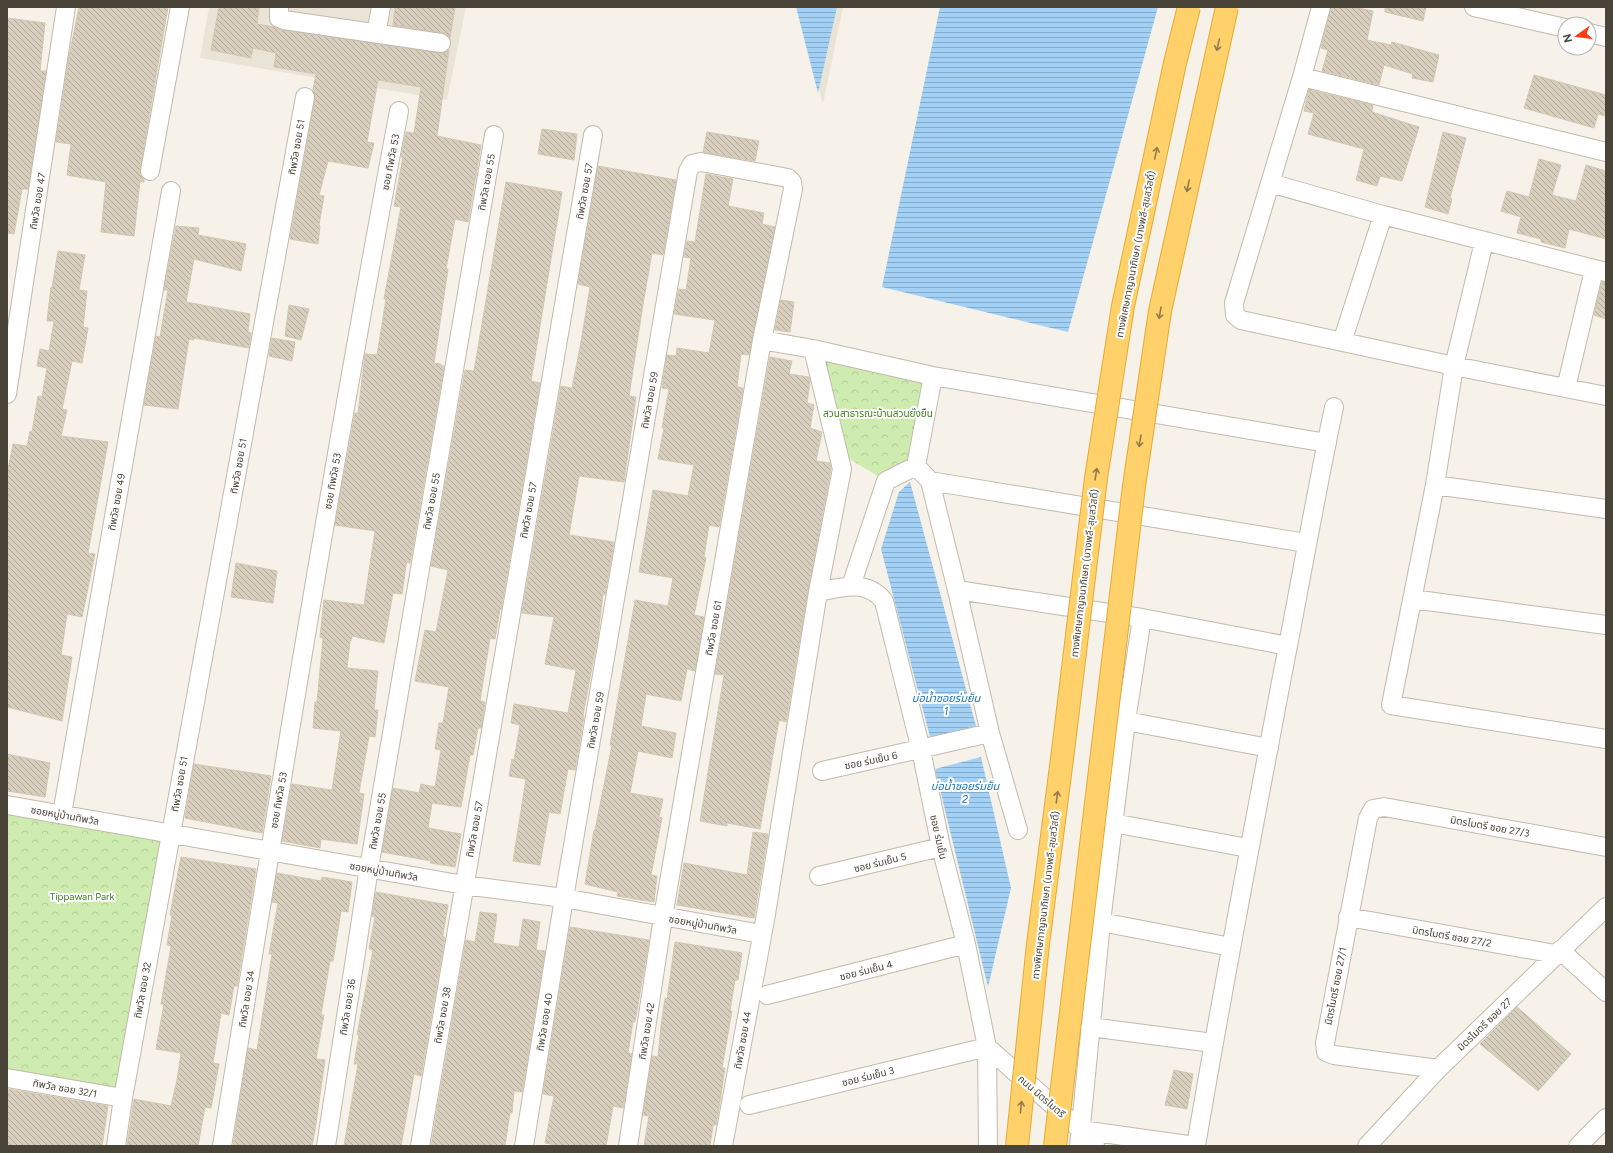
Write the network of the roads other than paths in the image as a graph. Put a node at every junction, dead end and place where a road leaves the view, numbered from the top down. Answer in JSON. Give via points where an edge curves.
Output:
{"nodes":[{"id":1,"x":66,"y":7,"type":"edge"},
{"id":2,"x":180,"y":7,"type":"edge"},
{"id":3,"x":381,"y":7,"type":"edge"},
{"id":4,"x":1189,"y":7,"type":"edge"},
{"id":5,"x":1227,"y":7,"type":"edge"},
{"id":6,"x":1320,"y":7,"type":"edge"},
{"id":7,"x":1474,"y":7,"type":"edge"},
{"id":8,"x":279,"y":12,"type":"edge"},
{"id":9,"x":1557,"y":26,"type":"edge"},
{"id":10,"x":376,"y":34,"type":"junction"},
{"id":11,"x":441,"y":43,"type":"dead end"},
{"id":12,"x":1302,"y":77,"type":"junction"},
{"id":13,"x":305,"y":97,"type":"dead end"},
{"id":14,"x":399,"y":111,"type":"dead end"},
{"id":15,"x":494,"y":135,"type":"dead end"},
{"id":16,"x":593,"y":135,"type":"dead end"},
{"id":17,"x":1606,"y":152,"type":"edge"},
{"id":18,"x":150,"y":171,"type":"dead end"},
{"id":19,"x":1270,"y":183,"type":"junction"},
{"id":20,"x":171,"y":190,"type":"dead end"},
{"id":21,"x":1383,"y":215,"type":"junction"},
{"id":22,"x":1484,"y":242,"type":"junction"},
{"id":23,"x":1600,"y":271,"type":"edge"},
{"id":24,"x":762,"y":340,"type":"junction"},
{"id":25,"x":1342,"y":342,"type":"junction"},
{"id":26,"x":813,"y":349,"type":"junction"},
{"id":27,"x":1454,"y":366,"type":"junction"},
{"id":28,"x":933,"y":376,"type":"junction"},
{"id":29,"x":1566,"y":388,"type":"junction"},
{"id":30,"x":7,"y":394,"type":"edge"},
{"id":31,"x":1606,"y":396,"type":"edge"},
{"id":32,"x":1334,"y":407,"type":"dead end"},
{"id":33,"x":1327,"y":443,"type":"junction"},
{"id":34,"x":916,"y":466,"type":"junction"},
{"id":35,"x":930,"y":481,"type":"junction"},
{"id":36,"x":1435,"y":486,"type":"junction"},
{"id":37,"x":1606,"y":509,"type":"edge"},
{"id":38,"x":1306,"y":543,"type":"junction"},
{"id":39,"x":851,"y":586,"type":"junction"},
{"id":40,"x":957,"y":590,"type":"junction"},
{"id":41,"x":818,"y":592,"type":"junction"},
{"id":42,"x":1412,"y":599,"type":"junction"},
{"id":43,"x":1142,"y":618,"type":"junction"},
{"id":44,"x":1606,"y":626,"type":"edge"},
{"id":45,"x":1288,"y":646,"type":"junction"},
{"id":46,"x":1126,"y":721,"type":"junction"},
{"id":47,"x":990,"y":733,"type":"junction"},
{"id":48,"x":1606,"y":739,"type":"edge"},
{"id":49,"x":1269,"y":748,"type":"junction"},
{"id":50,"x":920,"y":750,"type":"junction"},
{"id":51,"x":822,"y":771,"type":"dead end"},
{"id":52,"x":7,"y":804,"type":"edge"},
{"id":53,"x":1373,"y":809,"type":"joint"},
{"id":54,"x":62,"y":814,"type":"junction"},
{"id":55,"x":1113,"y":822,"type":"junction"},
{"id":56,"x":1018,"y":830,"type":"dead end"},
{"id":57,"x":170,"y":834,"type":"junction"},
{"id":58,"x":941,"y":847,"type":"junction"},
{"id":59,"x":1606,"y":847,"type":"edge"},
{"id":60,"x":1248,"y":848,"type":"junction"},
{"id":61,"x":270,"y":851,"type":"junction"},
{"id":62,"x":369,"y":868,"type":"junction"},
{"id":63,"x":819,"y":876,"type":"dead end"},
{"id":64,"x":464,"y":885,"type":"junction"},
{"id":65,"x":564,"y":898,"type":"junction"},
{"id":66,"x":1606,"y":907,"type":"edge"},
{"id":67,"x":663,"y":917,"type":"junction"},
{"id":68,"x":1348,"y":917,"type":"junction"},
{"id":69,"x":1100,"y":922,"type":"junction"},
{"id":70,"x":761,"y":934,"type":"junction"},
{"id":71,"x":966,"y":944,"type":"junction"},
{"id":72,"x":1231,"y":947,"type":"junction"},
{"id":73,"x":1558,"y":952,"type":"junction"},
{"id":74,"x":1606,"y":992,"type":"edge"},
{"id":75,"x":766,"y":995,"type":"dead end"},
{"id":76,"x":1090,"y":1027,"type":"junction"},
{"id":77,"x":1213,"y":1044,"type":"junction"},
{"id":78,"x":987,"y":1047,"type":"junction"},
{"id":79,"x":1438,"y":1069,"type":"junction"},
{"id":80,"x":7,"y":1078,"type":"edge"},
{"id":81,"x":122,"y":1098,"type":"junction"},
{"id":82,"x":749,"y":1105,"type":"dead end"},
{"id":83,"x":1606,"y":1118,"type":"edge"},
{"id":84,"x":1080,"y":1138,"type":"edge"},
{"id":85,"x":116,"y":1146,"type":"edge"},
{"id":86,"x":222,"y":1146,"type":"edge"},
{"id":87,"x":326,"y":1146,"type":"edge"},
{"id":88,"x":420,"y":1146,"type":"edge"},
{"id":89,"x":524,"y":1146,"type":"edge"},
{"id":90,"x":628,"y":1146,"type":"edge"},
{"id":91,"x":723,"y":1146,"type":"edge"},
{"id":92,"x":988,"y":1146,"type":"edge"},
{"id":93,"x":1016,"y":1146,"type":"edge"},
{"id":94,"x":1055,"y":1146,"type":"edge"},
{"id":95,"x":1095,"y":1146,"type":"edge"},
{"id":96,"x":1195,"y":1146,"type":"edge"},
{"id":97,"x":1367,"y":1146,"type":"edge"},
{"id":98,"x":1578,"y":1146,"type":"edge"}],
"edges":[{"from":1,"to":30,"type":"street","name":"ทิพวัล ซอย 47"},
{"from":2,"to":18,"type":"street"},
{"from":3,"to":10,"type":"street"},
{"from":93,"to":4,"type":"highway","name":"ทางพิเศษกาญจนาภิเษก (บางพลี-สุขสวัสดิ์)","one_way":true,"bridge":true,"via":[[1038,944],[1096,478],[1123,306]]},
{"from":5,"to":94,"type":"highway","one_way":true,"bridge":true,"via":[[1160,311],[1139,448]]},
{"from":6,"to":12,"type":"street"},
{"from":7,"to":9,"type":"street"},
{"from":8,"to":10,"type":"street","via":[[284,20]]},
{"from":10,"to":11,"type":"street"},
{"from":12,"to":17,"type":"street"},
{"from":12,"to":19,"type":"street"},
{"from":13,"to":57,"type":"street","name":"ทิพวัล ซอย 51"},
{"from":14,"to":61,"type":"street","name":"ซอย ทิพวัล 53","via":[[359,324]]},
{"from":15,"to":62,"type":"street","name":"ทิพวัล ซอย 55"},
{"from":16,"to":64,"type":"street","name":"ทิพวัล ซอย 57"},
{"from":19,"to":21,"type":"street"},
{"from":19,"to":25,"type":"street","via":[[1234,303],[1235,315],[1242,320]]},
{"from":20,"to":54,"type":"street","name":"ทิพวัล ซอย 49"},
{"from":21,"to":22,"type":"street"},
{"from":21,"to":25,"type":"street"},
{"from":22,"to":23,"type":"street"},
{"from":22,"to":27,"type":"street"},
{"from":23,"to":29,"type":"street"},
{"from":24,"to":26,"type":"street"},
{"from":24,"to":65,"type":"street","name":"ทิพวัล ซอย 59","via":[[793,189],[792,182],[788,178],[701,162],[692,164],[688,171]]},
{"from":24,"to":67,"type":"street","name":"ทิพวัล ซอย 61"},
{"from":25,"to":27,"type":"street"},
{"from":26,"to":28,"type":"street"},
{"from":26,"to":41,"type":"street","name":"ทิพวัล ซอย 44","via":[[842,470]]},
{"from":27,"to":29,"type":"street"},
{"from":27,"to":36,"type":"street"},
{"from":28,"to":33,"type":"street"},
{"from":28,"to":34,"type":"street"},
{"from":29,"to":31,"type":"street"},
{"from":32,"to":33,"type":"street"},
{"from":33,"to":38,"type":"street"},
{"from":34,"to":35,"type":"street"},
{"from":34,"to":39,"type":"street","via":[[886,482]]},
{"from":35,"to":38,"type":"street"},
{"from":35,"to":40,"type":"street"},
{"from":36,"to":37,"type":"street"},
{"from":36,"to":42,"type":"street"},
{"from":38,"to":45,"type":"street"},
{"from":39,"to":41,"type":"street","name":"ซอย ร่มเย็น"},
{"from":39,"to":50,"type":"street","name":"ซอย ร่มเย็น","via":[[877,592],[884,601]]},
{"from":40,"to":43,"type":"street"},
{"from":40,"to":47,"type":"street"},
{"from":41,"to":70,"type":"street","name":"ทิพวัล ซอย 44"},
{"from":42,"to":44,"type":"street"},
{"from":42,"to":48,"type":"street","via":[[1391,705]]},
{"from":43,"to":45,"type":"street"},
{"from":43,"to":46,"type":"street"},
{"from":45,"to":49,"type":"street"},
{"from":46,"to":49,"type":"street"},
{"from":46,"to":55,"type":"street"},
{"from":47,"to":50,"type":"street","name":"ซอย ร่มเย็น 6"},
{"from":47,"to":56,"type":"street"},
{"from":49,"to":60,"type":"street"},
{"from":50,"to":51,"type":"street","name":"ซอย ร่มเย็น 6"},
{"from":50,"to":58,"type":"street","name":"ซอย ร่มเย็น"},
{"from":52,"to":54,"type":"street","name":"ซอยหมู่บ้านทิพวัล"},
{"from":53,"to":59,"type":"street","name":"มิตรไมตรี ซอย 27/3","via":[[1384,807]]},
{"from":53,"to":68,"type":"street","name":"มิตรไมตรี ซอย 27/1","via":[[1368,818]]},
{"from":54,"to":57,"type":"street","name":"ซอยหมู่บ้านทิพวัล"},
{"from":55,"to":60,"type":"street"},
{"from":55,"to":69,"type":"street"},
{"from":57,"to":61,"type":"street","name":"ซอยหมู่บ้านทิพวัล"},
{"from":57,"to":81,"type":"street","name":"ทิพวัล ซอย 32"},
{"from":58,"to":63,"type":"street","name":"ซอย ร่มเย็น 5"},
{"from":58,"to":71,"type":"street","name":"ซอย ร่มเย็น"},
{"from":60,"to":72,"type":"street"},
{"from":61,"to":62,"type":"street","name":"ซอยหมู่บ้านทิพวัล"},
{"from":61,"to":86,"type":"street","name":"ทิพวัล ซอย 34"},
{"from":62,"to":64,"type":"street","name":"ซอยหมู่บ้านทิพวัล"},
{"from":62,"to":87,"type":"street","name":"ทิพวัล ซอย 36"},
{"from":64,"to":65,"type":"street","name":"ซอยหมู่บ้านทิพวัล"},
{"from":64,"to":88,"type":"street","name":"ทิพวัล ซอย 38"},
{"from":65,"to":67,"type":"street","name":"ซอยหมู่บ้านทิพวัล"},
{"from":65,"to":89,"type":"street","name":"ทิพวัล ซอย 40"},
{"from":66,"to":73,"type":"street","name":"มิตรไมตรี ซอย 27"},
{"from":67,"to":70,"type":"street","name":"ซอยหมู่บ้านทิพวัล"},
{"from":67,"to":90,"type":"street","name":"ทิพวัล ซอย 42"},
{"from":68,"to":73,"type":"street","name":"มิตรไมตรี ซอย 27/2"},
{"from":68,"to":79,"type":"street","name":"มิตรไมตรี ซอย 27/1","via":[[1325,1043],[1326,1052]]},
{"from":69,"to":72,"type":"street"},
{"from":69,"to":76,"type":"street"},
{"from":70,"to":91,"type":"street","name":"ทิพวัล ซอย 44"},
{"from":71,"to":75,"type":"street","name":"ซอย ร่มเย็น 4"},
{"from":71,"to":78,"type":"street","name":"ซอย ร่มเย็น"},
{"from":72,"to":77,"type":"street"},
{"from":73,"to":74,"type":"street"},
{"from":73,"to":79,"type":"street","name":"มิตรไมตรี ซอย 27"},
{"from":76,"to":77,"type":"street"},
{"from":76,"to":84,"type":"street"},
{"from":77,"to":96,"type":"street"},
{"from":78,"to":82,"type":"street","name":"ซอย ร่มเย็น 3"},
{"from":78,"to":84,"type":"street","name":"ถนน มิตรไมตรี"},
{"from":78,"to":92,"type":"street","name":"ซอย ร่มเย็น"},
{"from":79,"to":97,"type":"street","name":"มิตรไมตรี ซอย 27"},
{"from":80,"to":81,"type":"street","name":"ทิพวัล ซอย 32/1"},
{"from":81,"to":85,"type":"street","name":"ทิพวัล ซอย 32"},
{"from":83,"to":98,"type":"street"},
{"from":84,"to":95,"type":"street","name":"ถนน มิตรไมตรี"},
{"from":84,"to":96,"type":"street"}]}
